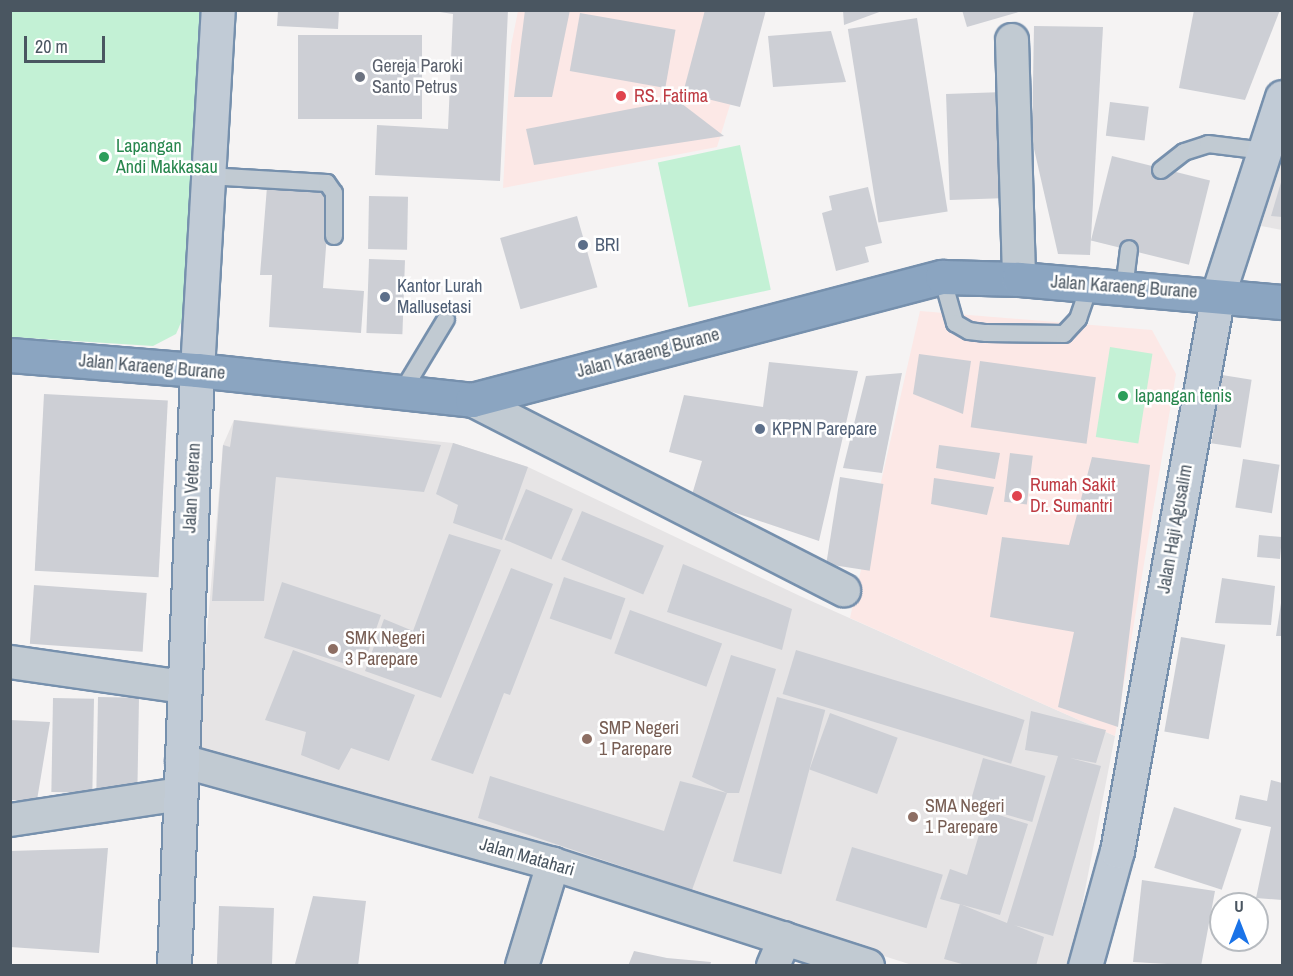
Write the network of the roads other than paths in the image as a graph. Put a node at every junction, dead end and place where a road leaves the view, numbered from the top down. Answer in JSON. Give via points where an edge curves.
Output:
{"nodes":[{"id":1,"x":218,"y":10,"type":"edge"},
{"id":2,"x":1012,"y":40,"type":"dead end"},
{"id":3,"x":1282,"y":97,"type":"edge"},
{"id":4,"x":1265,"y":151,"type":"junction"},
{"id":5,"x":1161,"y":170,"type":"dead end"},
{"id":6,"x":207,"y":176,"type":"junction"},
{"id":7,"x":334,"y":236,"type":"dead end"},
{"id":8,"x":1129,"y":249,"type":"dead end"},
{"id":9,"x":942,"y":277,"type":"junction"},
{"id":10,"x":1019,"y":279,"type":"junction"},
{"id":11,"x":1090,"y":285,"type":"junction"},
{"id":12,"x":1124,"y":289,"type":"junction"},
{"id":13,"x":1218,"y":294,"type":"junction"},
{"id":14,"x":1282,"y":302,"type":"edge"},
{"id":15,"x":446,"y":319,"type":"dead end"},
{"id":16,"x":10,"y":356,"type":"edge"},
{"id":17,"x":197,"y":370,"type":"junction"},
{"id":18,"x":402,"y":392,"type":"junction"},
{"id":19,"x":472,"y":400,"type":"junction"},
{"id":20,"x":843,"y":590,"type":"dead end"},
{"id":21,"x":10,"y":662,"type":"edge"},
{"id":22,"x":183,"y":687,"type":"junction"},
{"id":23,"x":182,"y":761,"type":"junction"},
{"id":24,"x":180,"y":794,"type":"junction"},
{"id":25,"x":10,"y":820,"type":"edge"},
{"id":26,"x":553,"y":864,"type":"junction"},
{"id":27,"x":779,"y":952,"type":"edge"},
{"id":28,"x":174,"y":966,"type":"edge"},
{"id":29,"x":522,"y":966,"type":"edge"},
{"id":30,"x":868,"y":966,"type":"edge"},
{"id":31,"x":1085,"y":966,"type":"edge"}],
"edges":[{"from":1,"to":6,"type":"street","name":"Jalan Veteran"},
{"from":2,"to":10,"type":"street"},
{"from":3,"to":4,"type":"street","name":"Jalan Haji Agusalim"},
{"from":4,"to":5,"type":"lane","via":[[1208,144],[1184,153]]},
{"from":4,"to":13,"type":"street","name":"Jalan Haji Agusalim"},
{"from":6,"to":7,"type":"lane","via":[[327,183],[334,193]]},
{"from":6,"to":17,"type":"street","name":"Jalan Veteran"},
{"from":8,"to":12,"type":"lane"},
{"from":9,"to":10,"type":"highway","name":"Jalan Karaeng Burane"},
{"from":9,"to":11,"type":"lane","via":[[955,322],[969,331],[986,333],[1064,334],[1078,319]]},
{"from":9,"to":19,"type":"highway","name":"Jalan Karaeng Burane"},
{"from":10,"to":11,"type":"highway","name":"Jalan Karaeng Burane"},
{"from":11,"to":12,"type":"highway","name":"Jalan Karaeng Burane"},
{"from":12,"to":13,"type":"highway","name":"Jalan Karaeng Burane"},
{"from":13,"to":14,"type":"highway","name":"Jalan Karaeng Burane"},
{"from":13,"to":31,"type":"street","name":"Jalan Haji Agusalim","via":[[1117,851]]},
{"from":15,"to":18,"type":"lane"},
{"from":16,"to":17,"type":"highway","name":"Jalan Karaeng Burane"},
{"from":17,"to":18,"type":"highway","name":"Jalan Karaeng Burane"},
{"from":17,"to":22,"type":"street","name":"Jalan Veteran"},
{"from":18,"to":19,"type":"highway","name":"Jalan Karaeng Burane"},
{"from":19,"to":20,"type":"street"},
{"from":21,"to":22,"type":"street"},
{"from":22,"to":23,"type":"street","name":"Jalan Veteran"},
{"from":23,"to":24,"type":"street","name":"Jalan Veteran"},
{"from":23,"to":26,"type":"street","name":"Jalan Matahari"},
{"from":24,"to":25,"type":"street"},
{"from":24,"to":28,"type":"street","name":"Jalan Veteran"},
{"from":26,"to":27,"type":"street","name":"Jalan Matahari"},
{"from":26,"to":29,"type":"street"},
{"from":27,"to":30,"type":"street","name":"Jalan Matahari"}]}
